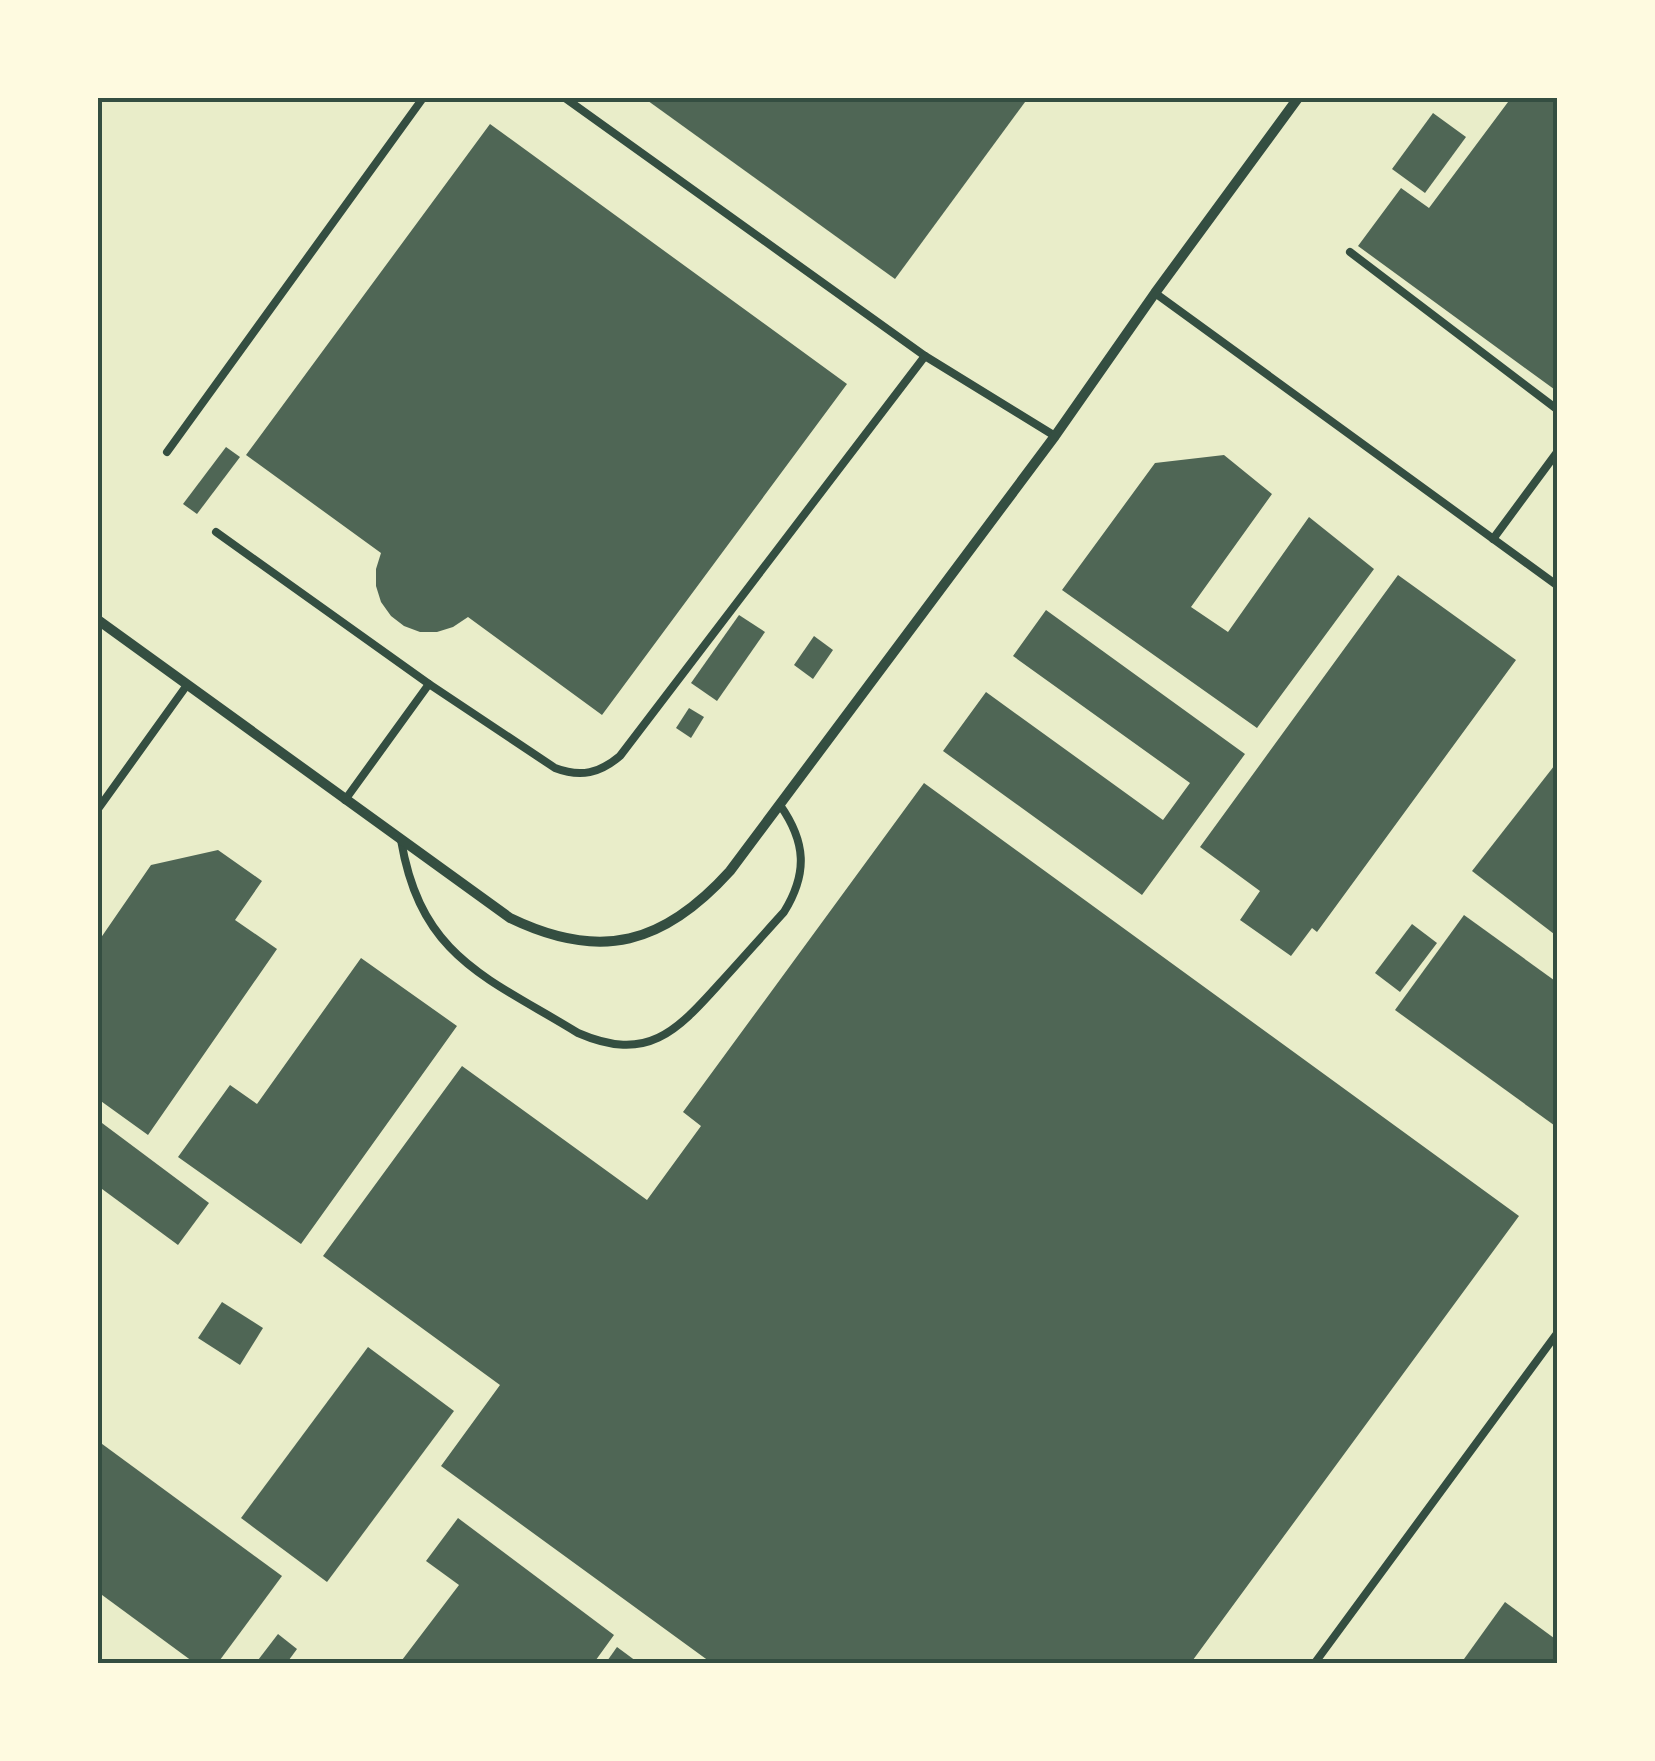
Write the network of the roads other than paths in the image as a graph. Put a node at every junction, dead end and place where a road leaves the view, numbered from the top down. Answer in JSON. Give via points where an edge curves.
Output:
{"nodes":[{"id":1,"x":424,"y":98,"type":"edge"},
{"id":2,"x":565,"y":98,"type":"edge"},
{"id":3,"x":1298,"y":98,"type":"edge"},
{"id":4,"x":1350,"y":252,"type":"dead end"},
{"id":5,"x":1155,"y":292,"type":"junction"},
{"id":6,"x":925,"y":356,"type":"junction"},
{"id":7,"x":1558,"y":410,"type":"edge"},
{"id":8,"x":1054,"y":436,"type":"junction"},
{"id":9,"x":1558,"y":451,"type":"edge"},
{"id":10,"x":167,"y":452,"type":"dead end"},
{"id":11,"x":216,"y":532,"type":"dead end"},
{"id":12,"x":1492,"y":539,"type":"junction"},
{"id":13,"x":1558,"y":586,"type":"edge"},
{"id":14,"x":98,"y":620,"type":"edge"},
{"id":15,"x":428,"y":684,"type":"junction"},
{"id":16,"x":187,"y":685,"type":"junction"},
{"id":17,"x":345,"y":800,"type":"junction"},
{"id":18,"x":780,"y":805,"type":"junction"},
{"id":19,"x":98,"y":808,"type":"edge"},
{"id":20,"x":401,"y":840,"type":"junction"},
{"id":21,"x":1558,"y":1332,"type":"edge"},
{"id":22,"x":1314,"y":1664,"type":"edge"}],
"edges":[{"from":1,"to":10,"type":"lane"},
{"from":2,"to":6,"type":"lane"},
{"from":3,"to":5,"type":"street"},
{"from":4,"to":7,"type":"lane"},
{"from":5,"to":8,"type":"street"},
{"from":5,"to":12,"type":"lane"},
{"from":6,"to":8,"type":"lane"},
{"from":6,"to":15,"type":"lane","via":[[610,765],[583,774],[555,768]]},
{"from":8,"to":18,"type":"street"},
{"from":9,"to":12,"type":"lane"},
{"from":11,"to":15,"type":"lane"},
{"from":12,"to":13,"type":"lane"},
{"from":14,"to":16,"type":"street"},
{"from":15,"to":17,"type":"lane"},
{"from":16,"to":17,"type":"street"},
{"from":16,"to":19,"type":"lane"},
{"from":17,"to":20,"type":"street"},
{"from":18,"to":20,"type":"street","via":[[710,894],[632,940],[582,942],[533,929]]},
{"from":18,"to":20,"type":"lane","via":[[792,822],[802,862],[793,897],[683,1023],[639,1044],[578,1033],[462,962],[425,916]]},
{"from":21,"to":22,"type":"lane"}]}
